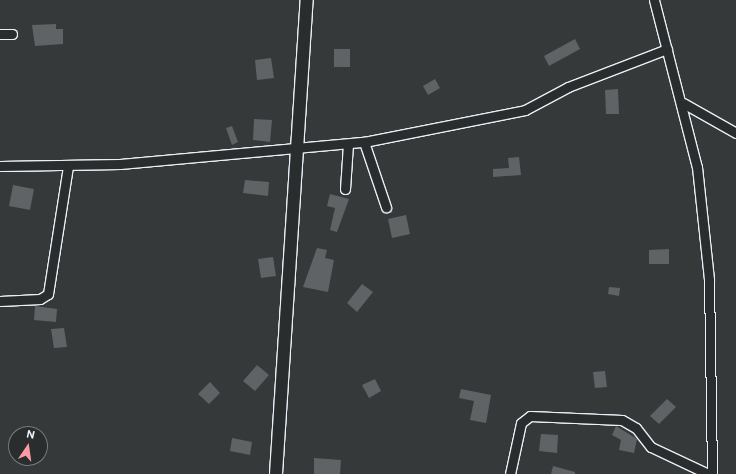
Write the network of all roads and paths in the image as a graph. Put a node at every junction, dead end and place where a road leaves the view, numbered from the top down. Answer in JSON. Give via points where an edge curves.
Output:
{"nodes":[{"id":1,"x":307,"y":0,"type":"edge"},
{"id":2,"x":654,"y":0,"type":"edge"},
{"id":3,"x":0,"y":34,"type":"edge"},
{"id":4,"x":12,"y":34,"type":"dead end"},
{"id":5,"x":667,"y":49,"type":"junction"},
{"id":6,"x":683,"y":103,"type":"junction"},
{"id":7,"x":736,"y":133,"type":"edge"},
{"id":8,"x":364,"y":142,"type":"junction"},
{"id":9,"x":348,"y":144,"type":"junction"},
{"id":10,"x":298,"y":148,"type":"junction"},
{"id":11,"x":0,"y":166,"type":"edge"},
{"id":12,"x":68,"y":166,"type":"junction"},
{"id":13,"x":345,"y":189,"type":"dead end"},
{"id":14,"x":386,"y":207,"type":"dead end"},
{"id":15,"x":0,"y":301,"type":"edge"},
{"id":16,"x":276,"y":474,"type":"edge"},
{"id":17,"x":510,"y":474,"type":"edge"},
{"id":18,"x":708,"y":474,"type":"edge"},
{"id":19,"x":712,"y":474,"type":"edge"}],
"edges":[{"from":1,"to":10,"type":"street"},
{"from":2,"to":5,"type":"street"},
{"from":3,"to":4,"type":"street"},
{"from":5,"to":6,"type":"street"},
{"from":5,"to":8,"type":"street","via":[[568,87],[525,110]]},
{"from":6,"to":7,"type":"street"},
{"from":6,"to":19,"type":"street","via":[[694,145],[709,280]]},
{"from":8,"to":9,"type":"street"},
{"from":8,"to":14,"type":"street"},
{"from":9,"to":10,"type":"street"},
{"from":9,"to":13,"type":"street"},
{"from":10,"to":12,"type":"street"},
{"from":10,"to":16,"type":"street","via":[[287,263],[285,360]]},
{"from":11,"to":12,"type":"street"},
{"from":12,"to":15,"type":"street","via":[[48,294],[40,299]]},
{"from":17,"to":18,"type":"street","via":[[521,423],[530,416],[622,420],[636,428],[651,447]]}]}
